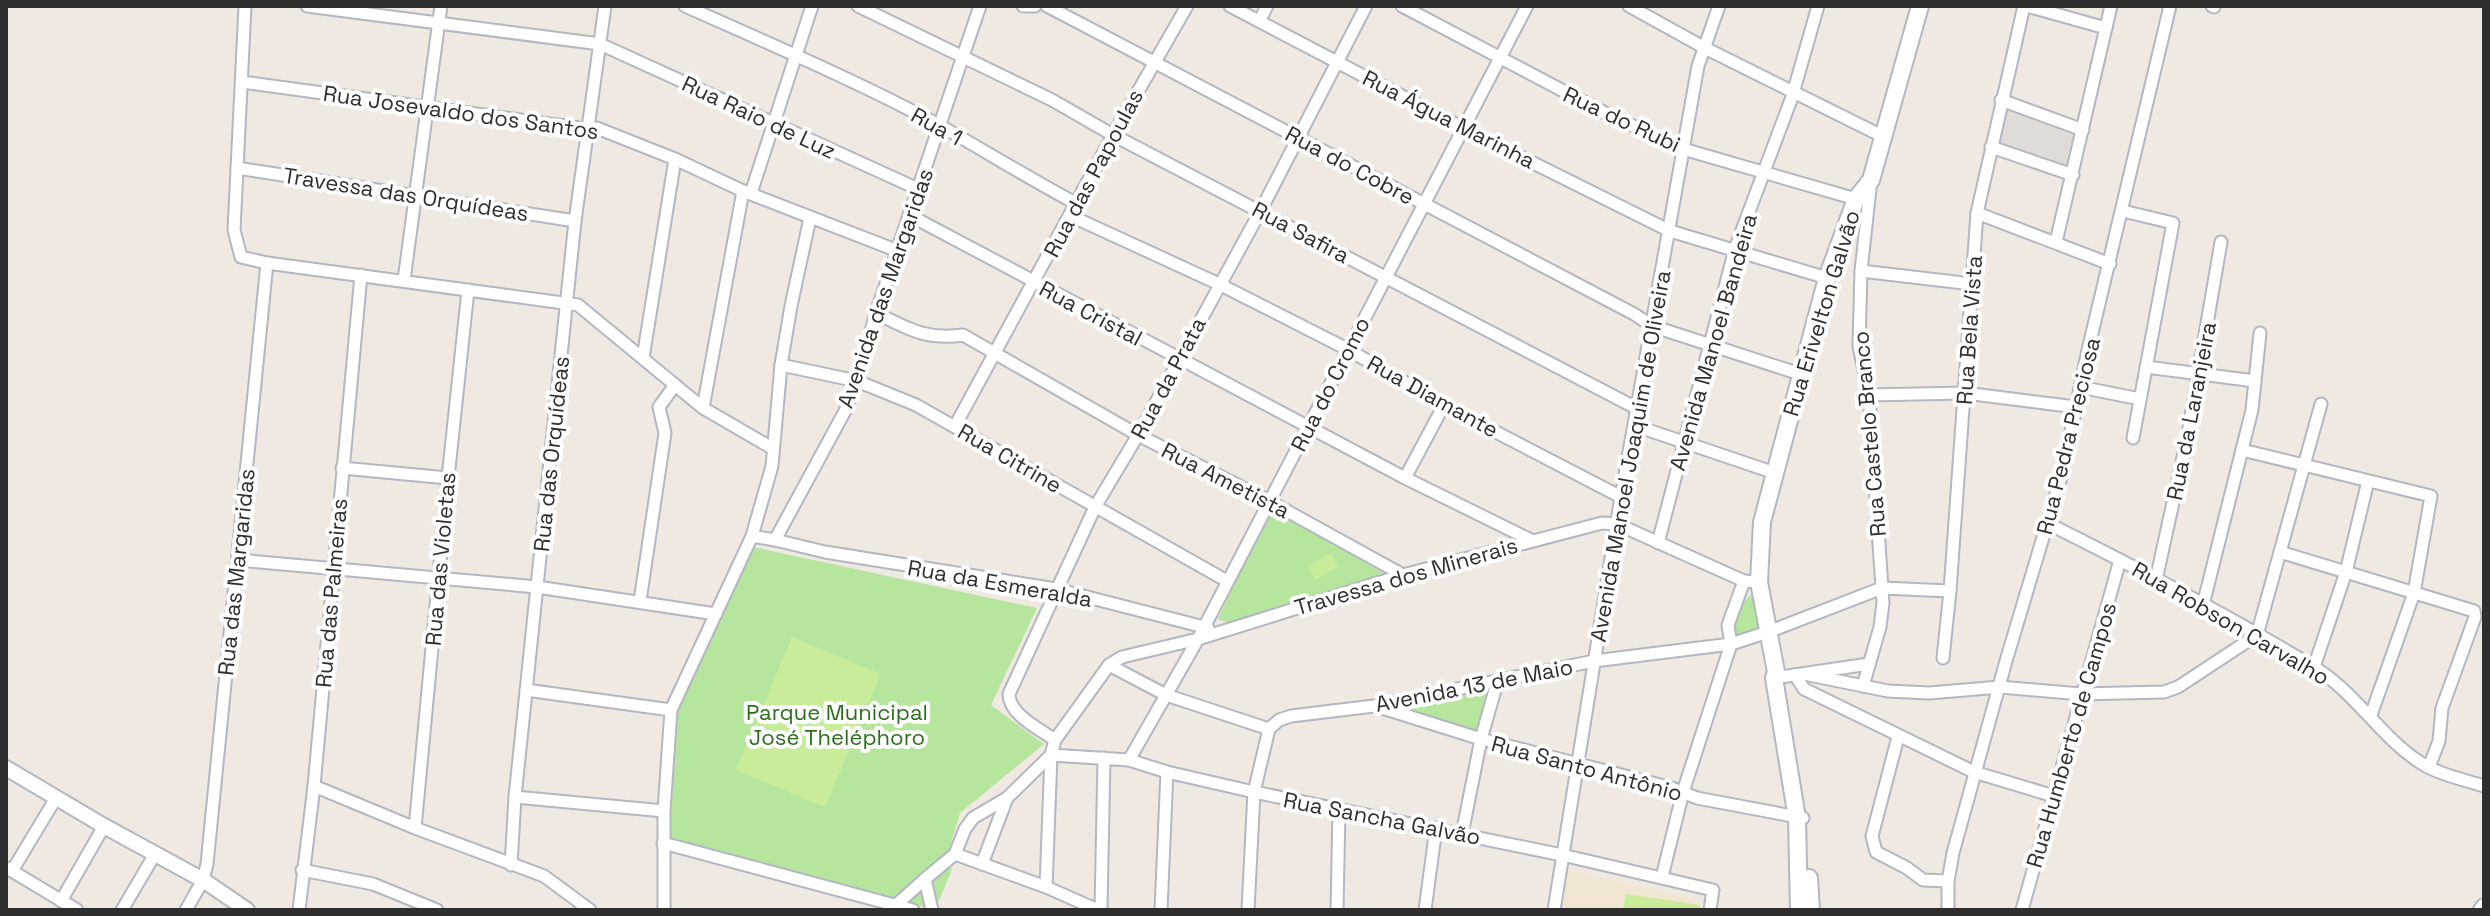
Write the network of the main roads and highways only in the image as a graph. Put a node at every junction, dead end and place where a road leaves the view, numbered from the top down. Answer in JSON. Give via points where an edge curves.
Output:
{"nodes":[{"id":1,"x":1920,"y":6,"type":"edge"},
{"id":2,"x":1800,"y":818,"type":"junction"},
{"id":3,"x":1799,"y":910,"type":"edge"},
{"id":4,"x":1811,"y":910,"type":"edge"}],
"edges":[{"from":1,"to":2,"type":"main road","name":"Rua Erivelton Galvão","via":[[1871,180],[1856,199],[1827,278],[1762,522],[1752,582],[1786,675]]},
{"from":2,"to":3,"type":"main road"},
{"from":2,"to":4,"type":"main road"}]}
